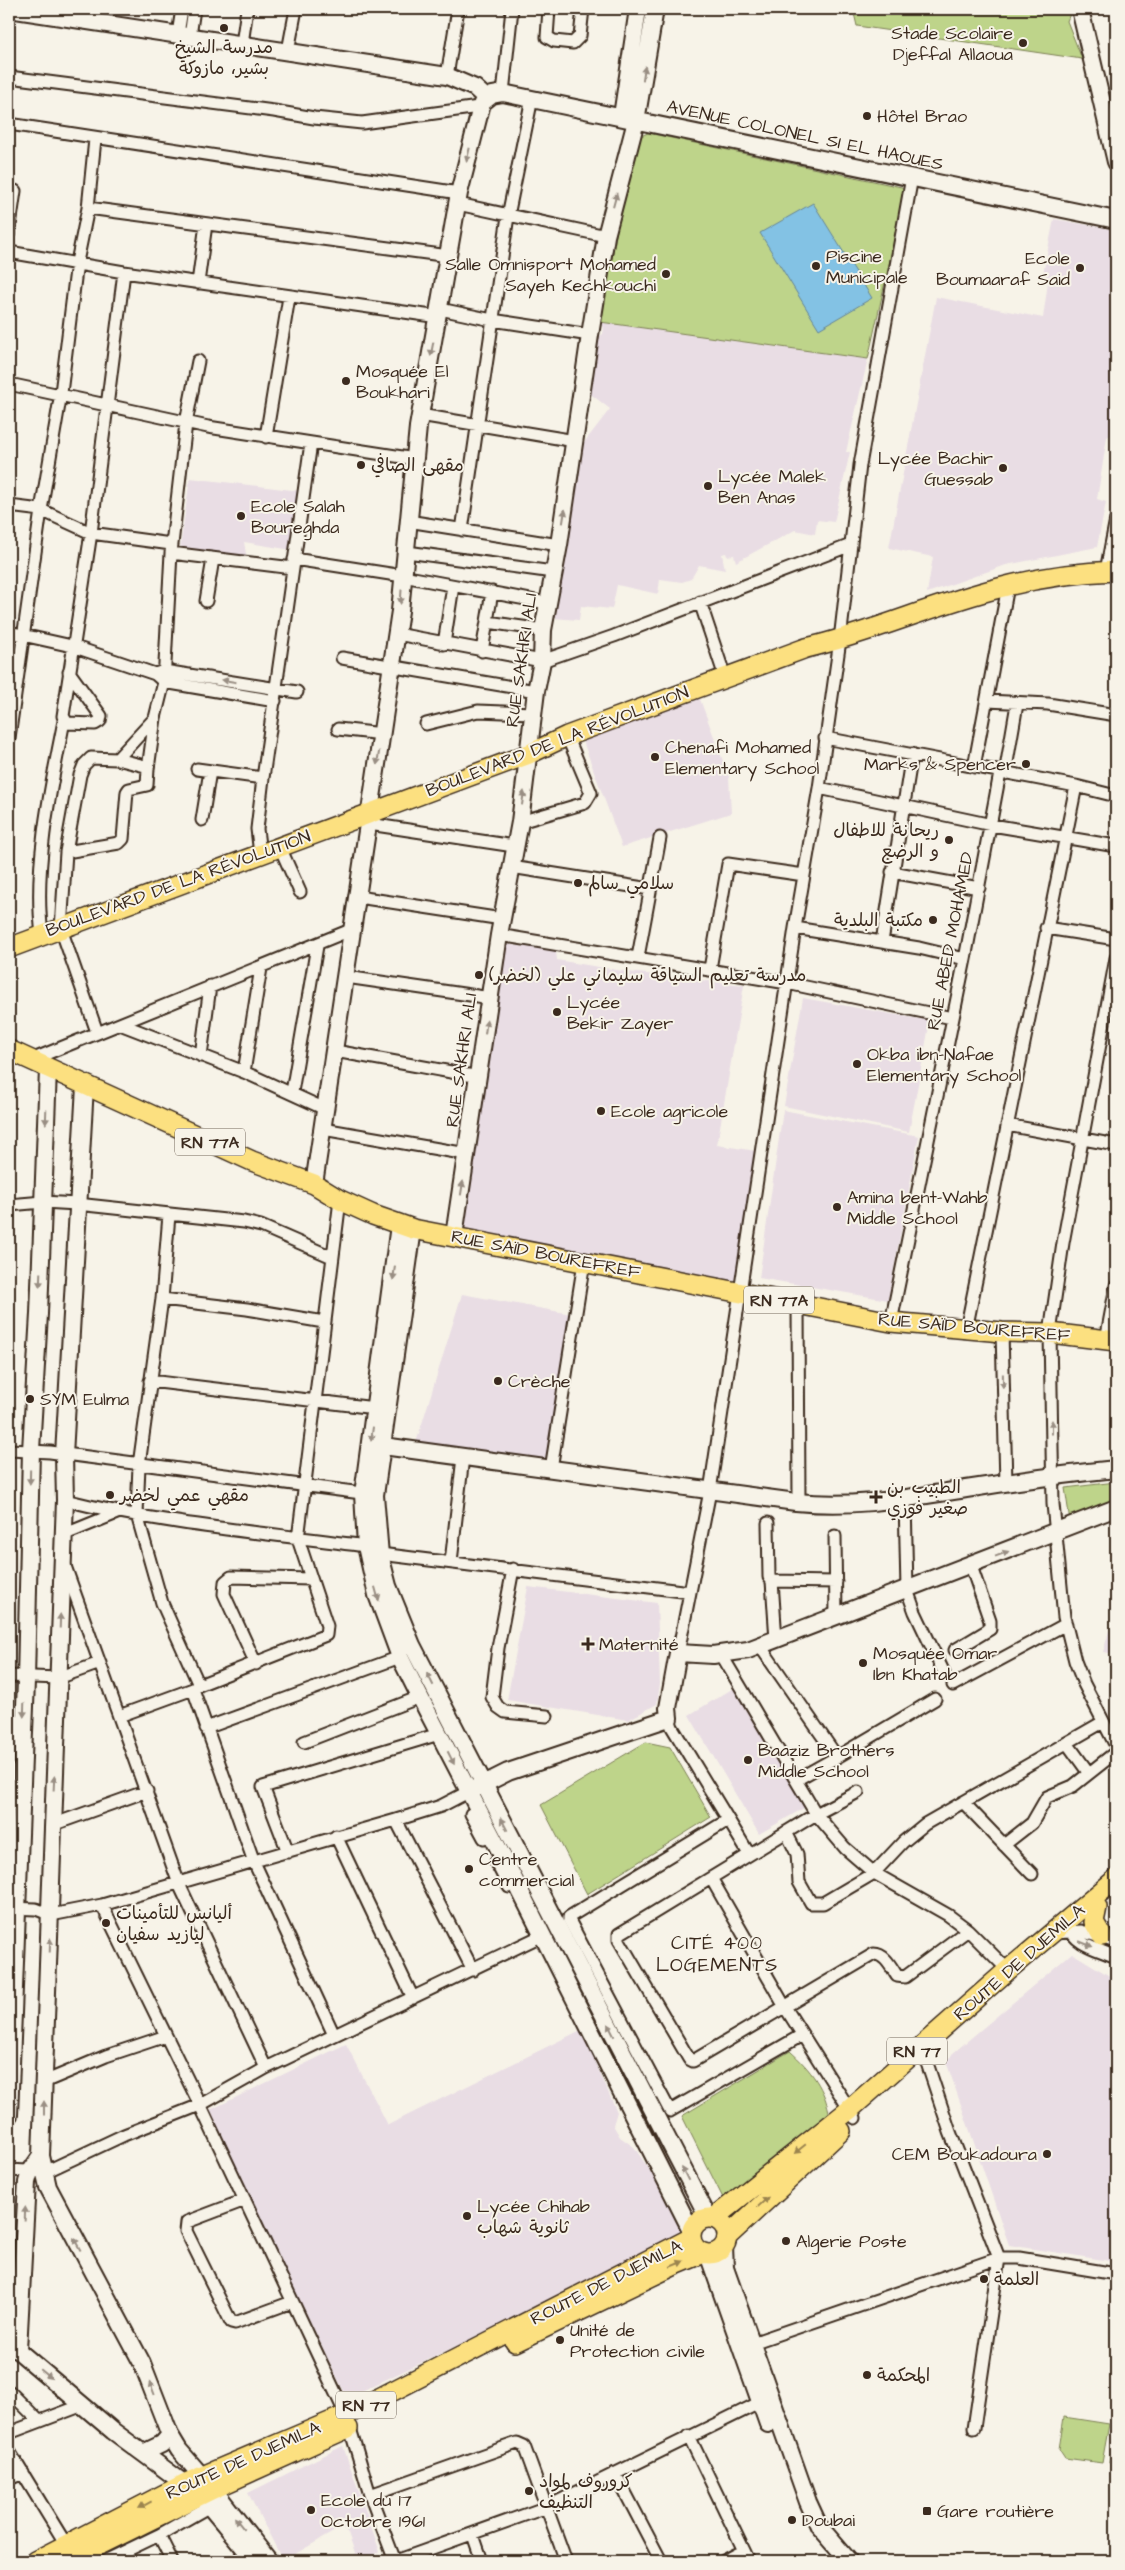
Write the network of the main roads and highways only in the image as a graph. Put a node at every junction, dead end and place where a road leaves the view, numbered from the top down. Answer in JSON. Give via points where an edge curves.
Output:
{"nodes":[{"id":1,"x":9,"y":9,"type":"edge"},
{"id":2,"x":638,"y":9,"type":"edge"},
{"id":3,"x":655,"y":9,"type":"edge"},
{"id":4,"x":1080,"y":9,"type":"edge"},
{"id":5,"x":31,"y":11,"type":"edge"},
{"id":6,"x":483,"y":103,"type":"junction"},
{"id":7,"x":629,"y":119,"type":"junction"},
{"id":8,"x":1116,"y":162,"type":"edge"},
{"id":9,"x":1116,"y":220,"type":"edge"},
{"id":10,"x":1111,"y":571,"type":"edge"},
{"id":11,"x":529,"y":754,"type":"junction"},
{"id":12,"x":369,"y":818,"type":"junction"},
{"id":13,"x":9,"y":948,"type":"edge"},
{"id":14,"x":9,"y":1050,"type":"edge"},
{"id":15,"x":48,"y":1069,"type":"junction"},
{"id":16,"x":85,"y":1086,"type":"junction"},
{"id":17,"x":314,"y":1184,"type":"junction"},
{"id":18,"x":406,"y":1227,"type":"junction"},
{"id":19,"x":454,"y":1236,"type":"junction"},
{"id":20,"x":1111,"y":1340,"type":"edge"},
{"id":21,"x":383,"y":1446,"type":"junction"},
{"id":22,"x":1116,"y":1469,"type":"edge"},
{"id":23,"x":369,"y":1494,"type":"junction"},
{"id":24,"x":1116,"y":1508,"type":"edge"},
{"id":25,"x":373,"y":1550,"type":"junction"},
{"id":26,"x":484,"y":1784,"type":"junction"},
{"id":27,"x":468,"y":1792,"type":"junction"},
{"id":28,"x":1116,"y":1878,"type":"edge"},
{"id":29,"x":1116,"y":1892,"type":"edge"},
{"id":30,"x":1097,"y":1907,"type":"junction"},
{"id":31,"x":12,"y":1908,"type":"edge"},
{"id":32,"x":1063,"y":1929,"type":"junction"},
{"id":33,"x":1109,"y":1939,"type":"edge"},
{"id":34,"x":922,"y":2054,"type":"junction"},
{"id":35,"x":852,"y":2114,"type":"junction"},
{"id":36,"x":9,"y":2115,"type":"edge"},
{"id":37,"x":39,"y":2167,"type":"junction"},
{"id":38,"x":711,"y":2218,"type":"junction"},
{"id":39,"x":691,"y":2235,"type":"junction"},
{"id":40,"x":716,"y":2247,"type":"junction"},
{"id":41,"x":13,"y":2347,"type":"edge"},
{"id":42,"x":765,"y":2399,"type":"junction"},
{"id":43,"x":348,"y":2421,"type":"junction"},
{"id":44,"x":170,"y":2435,"type":"junction"},
{"id":45,"x":143,"y":2453,"type":"junction"},
{"id":46,"x":202,"y":2490,"type":"junction"},
{"id":47,"x":67,"y":2554,"type":"edge"},
{"id":48,"x":35,"y":2561,"type":"edge"},
{"id":49,"x":255,"y":2561,"type":"edge"},
{"id":50,"x":269,"y":2561,"type":"edge"},
{"id":51,"x":834,"y":2561,"type":"edge"},
{"id":52,"x":849,"y":2561,"type":"edge"}],
"edges":[{"from":1,"to":5,"type":"main road"},
{"from":2,"to":7,"type":"main road"},
{"from":7,"to":3,"type":"main road","one_way":true},
{"from":4,"to":8,"type":"main road"},
{"from":5,"to":6,"type":"main road","via":[[447,76],[475,88]]},
{"from":6,"to":7,"type":"main road","name":"AVENUE COLONEL SI EL HAOUES","via":[[504,93]]},
{"from":6,"to":12,"type":"main road","one_way":true,"via":[[458,199],[420,414],[397,634]]},
{"from":7,"to":9,"type":"main road","name":"AVENUE COLONEL SI EL HAOUES"},
{"from":11,"to":7,"type":"main road","name":"RUE SAKHRI ALI","one_way":true,"via":[[547,603],[559,545],[606,236]]},
{"from":10,"to":11,"type":"main road","name":"BOULEVARD DE LA RÉVOLUTION","via":[[1008,586],[806,648],[567,736]]},
{"from":11,"to":12,"type":"main road","name":"BOULEVARD DE LA RÉVOLUTION"},
{"from":19,"to":11,"type":"main road","name":"RUE SAKHRI ALI","one_way":true},
{"from":12,"to":13,"type":"main road","name":"BOULEVARD DE LA RÉVOLUTION","via":[[279,845]]},
{"from":12,"to":17,"type":"main road"},
{"from":14,"to":15,"type":"main road","name":"RUE SAÏD BOUREFREF","number":"RN 77A"},
{"from":15,"to":16,"type":"main road","name":"RUE SAÏD BOUREFREF","number":"RN 77A"},
{"from":15,"to":31,"type":"main road","one_way":true,"via":[[31,1450],[26,1677]]},
{"from":16,"to":17,"type":"main road","name":"RUE SAÏD BOUREFREF","number":"RN 77A","via":[[252,1161]]},
{"from":37,"to":16,"type":"main road","one_way":true,"via":[[51,1915],[64,1455]]},
{"from":17,"to":18,"type":"main road","name":"RUE SAÏD BOUREFREF","number":"RN 77A","via":[[340,1200]]},
{"from":18,"to":19,"type":"main road","name":"RUE SAÏD BOUREFREF","number":"RN 77A"},
{"from":18,"to":21,"type":"main road"},
{"from":18,"to":23,"type":"main road","one_way":true,"via":[[375,1408]]},
{"from":19,"to":20,"type":"main road","name":"RUE SAÏD BOUREFREF","number":"RN 77A","via":[[891,1322]]},
{"from":21,"to":22,"type":"main road","via":[[799,1503],[865,1505]]},
{"from":21,"to":23,"type":"main road"},
{"from":23,"to":25,"type":"main road"},
{"from":26,"to":24,"type":"main road","one_way":true,"via":[[508,1772],[668,1718],[678,1653],[721,1654],[760,1646]]},
{"from":26,"to":25,"type":"main road","one_way":true,"via":[[399,1615]]},
{"from":25,"to":27,"type":"main road","one_way":true,"via":[[376,1595],[400,1658]]},
{"from":26,"to":27,"type":"main road"},
{"from":38,"to":26,"type":"main road","one_way":true},
{"from":27,"to":39,"type":"main road","via":[[543,1935]]},
{"from":28,"to":32,"type":"main road","name":"ROUTE DE DJEMILA","number":"RN 77"},
{"from":29,"to":30,"type":"main road","name":"ROUTE DE DJEMILA","number":"RN 77"},
{"from":30,"to":32,"type":"main road","name":"ROUTE DE DJEMILA","number":"RN 77"},
{"from":30,"to":33,"type":"main road","via":[[1094,1922]]},
{"from":31,"to":36,"type":"main road"},
{"from":32,"to":34,"type":"main road","name":"ROUTE DE DJEMILA","number":"RN 77"},
{"from":32,"to":34,"type":"main road","name":"ROUTE DE DJEMILA","number":"RN 77","via":[[1008,1970]]},
{"from":34,"to":35,"type":"main road","name":"ROUTE DE DJEMILA","number":"RN 77"},
{"from":35,"to":38,"type":"main road","name":"ROUTE DE DJEMILA","number":"RN 77","one_way":true},
{"from":40,"to":35,"type":"main road","name":"ROUTE DE DJEMILA","number":"RN 77","one_way":true},
{"from":41,"to":37,"type":"main road","one_way":true,"via":[[26,2187]]},
{"from":44,"to":37,"type":"main road","one_way":true,"via":[[142,2363],[56,2205]]},
{"from":38,"to":39,"type":"main road","via":[[698,2222]]},
{"from":38,"to":40,"type":"main road","via":[[724,2224]]},
{"from":39,"to":40,"type":"main road","via":[[697,2249]]},
{"from":39,"to":43,"type":"main road","name":"ROUTE DE DJEMILA","number":"RN 77"},
{"from":40,"to":42,"type":"main road"},
{"from":40,"to":42,"type":"main road","via":[[752,2344]]},
{"from":43,"to":40,"type":"main road","one_way":true},
{"from":41,"to":45,"type":"main road","one_way":true},
{"from":42,"to":51,"type":"main road","via":[[806,2523]]},
{"from":42,"to":52,"type":"main road","via":[[811,2509],[820,2526]]},
{"from":43,"to":46,"type":"main road"},
{"from":44,"to":45,"type":"main road","via":[[162,2444]]},
{"from":44,"to":46,"type":"main road"},
{"from":45,"to":46,"type":"main road"},
{"from":46,"to":47,"type":"main road"},
{"from":46,"to":49,"type":"main road"},
{"from":50,"to":46,"type":"main road","one_way":true},
{"from":47,"to":48,"type":"main road"}]}
